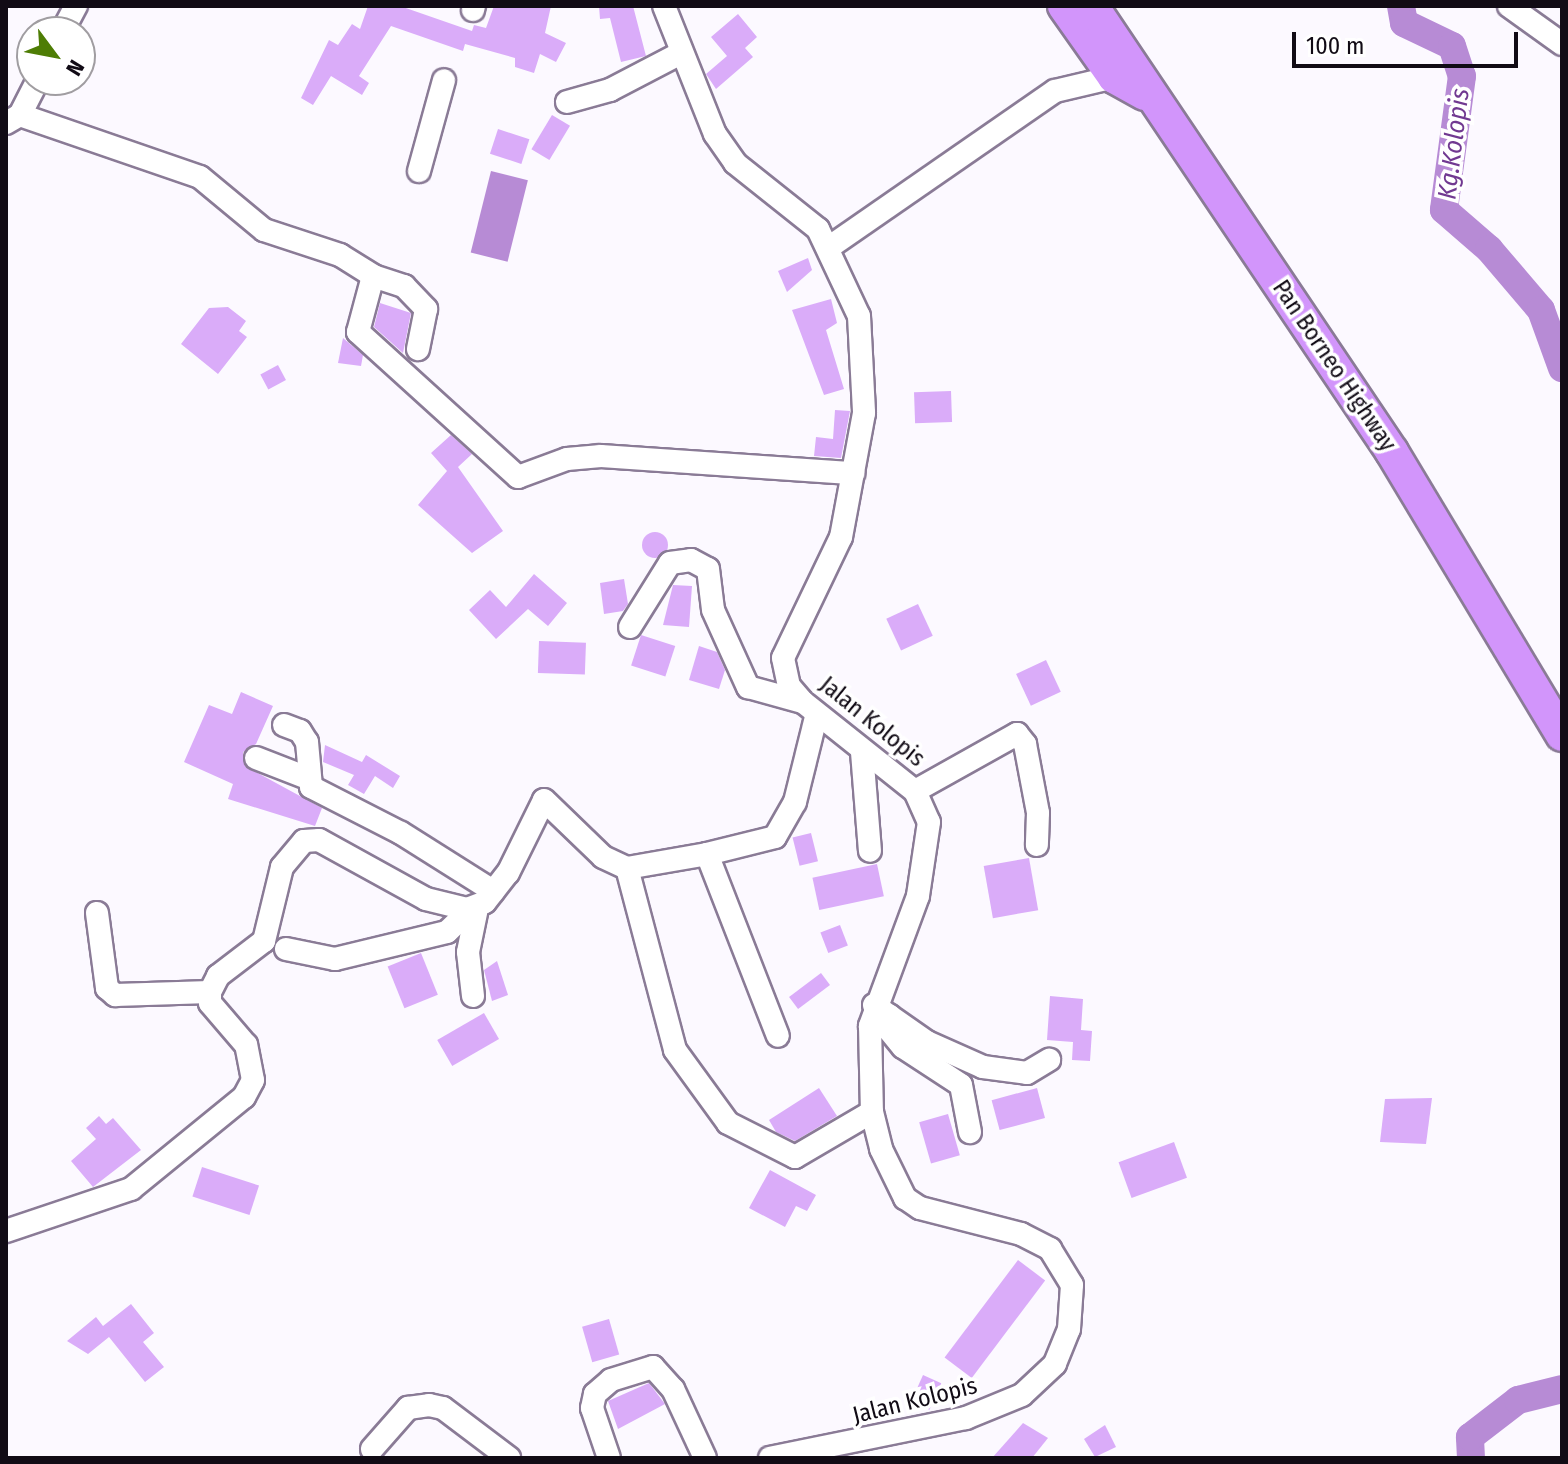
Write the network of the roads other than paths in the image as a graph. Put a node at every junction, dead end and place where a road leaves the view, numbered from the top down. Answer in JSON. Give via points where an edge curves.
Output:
{"nodes":[{"id":1,"x":664,"y":6,"type":"edge"},
{"id":2,"x":1064,"y":6,"type":"edge"},
{"id":3,"x":1092,"y":6,"type":"edge"},
{"id":4,"x":1509,"y":6,"type":"edge"},
{"id":5,"x":1562,"y":44,"type":"edge"},
{"id":6,"x":1104,"y":45,"type":"junction"},
{"id":7,"x":681,"y":53,"type":"junction"},
{"id":8,"x":1114,"y":77,"type":"junction"},
{"id":9,"x":444,"y":80,"type":"dead end"},
{"id":10,"x":28,"y":96,"type":"edge"},
{"id":11,"x":1155,"y":98,"type":"junction"},
{"id":12,"x":567,"y":102,"type":"dead end"},
{"id":13,"x":13,"y":119,"type":"edge"},
{"id":14,"x":419,"y":171,"type":"dead end"},
{"id":15,"x":831,"y":246,"type":"junction"},
{"id":16,"x":373,"y":276,"type":"junction"},
{"id":17,"x":418,"y":349,"type":"dead end"},
{"id":18,"x":853,"y":473,"type":"junction"},
{"id":19,"x":630,"y":627,"type":"dead end"},
{"id":20,"x":809,"y":709,"type":"junction"},
{"id":21,"x":284,"y":725,"type":"dead end"},
{"id":22,"x":1562,"y":735,"type":"edge"},
{"id":23,"x":862,"y":752,"type":"junction"},
{"id":24,"x":256,"y":758,"type":"dead end"},
{"id":25,"x":310,"y":779,"type":"junction"},
{"id":26,"x":915,"y":791,"type":"junction"},
{"id":27,"x":1037,"y":845,"type":"dead end"},
{"id":28,"x":870,"y":851,"type":"dead end"},
{"id":29,"x":707,"y":854,"type":"junction"},
{"id":30,"x":627,"y":868,"type":"junction"},
{"id":31,"x":493,"y":891,"type":"junction"},
{"id":32,"x":475,"y":908,"type":"junction"},
{"id":33,"x":97,"y":913,"type":"dead end"},
{"id":34,"x":286,"y":949,"type":"dead end"},
{"id":35,"x":210,"y":992,"type":"junction"},
{"id":36,"x":473,"y":996,"type":"dead end"},
{"id":37,"x":882,"y":1011,"type":"junction"},
{"id":38,"x":778,"y":1036,"type":"dead end"},
{"id":39,"x":1049,"y":1060,"type":"dead end"},
{"id":40,"x":872,"y":1112,"type":"junction"},
{"id":41,"x":970,"y":1132,"type":"dead end"},
{"id":42,"x":6,"y":1231,"type":"edge"},
{"id":43,"x":372,"y":1449,"type":"dead end"},
{"id":44,"x":509,"y":1458,"type":"edge"},
{"id":45,"x":609,"y":1458,"type":"edge"},
{"id":46,"x":705,"y":1458,"type":"edge"},
{"id":47,"x":770,"y":1458,"type":"edge"}],
"edges":[{"from":1,"to":7,"type":"street","name":"Jalan Kolopis"},
{"from":2,"to":6,"type":"highway"},
{"from":3,"to":6,"type":"highway","name":"Pan Borneo Highway"},
{"from":4,"to":5,"type":"street"},
{"from":6,"to":8,"type":"highway"},
{"from":6,"to":11,"type":"highway","name":"Pan Borneo Highway"},
{"from":7,"to":12,"type":"street","via":[[610,90]]},
{"from":7,"to":15,"type":"street","name":"Jalan Kolopis","via":[[709,123],[735,163]]},
{"from":8,"to":11,"type":"highway"},
{"from":8,"to":15,"type":"street","via":[[1055,91]]},
{"from":9,"to":14,"type":"street"},
{"from":10,"to":13,"type":"street"},
{"from":11,"to":22,"type":"highway","name":"Pan Borneo Highway","via":[[1392,452]]},
{"from":13,"to":16,"type":"street","via":[[200,177],[236,202],[257,226],[352,260]]},
{"from":15,"to":18,"type":"street","name":"Jalan Kolopis","via":[[859,316],[863,344],[864,413]]},
{"from":16,"to":17,"type":"street","via":[[404,286],[421,299],[426,309]]},
{"from":16,"to":18,"type":"street","via":[[358,332],[518,477],[567,459],[601,456]]},
{"from":18,"to":20,"type":"street","name":"Jalan Kolopis","via":[[834,560],[791,632],[783,658],[789,686]]},
{"from":19,"to":20,"type":"street","via":[[670,563],[691,560],[708,569],[713,610],[748,687]]},
{"from":20,"to":23,"type":"street","name":"Jalan Kolopis"},
{"from":20,"to":29,"type":"street","via":[[795,802],[775,837]]},
{"from":21,"to":25,"type":"street","via":[[300,731],[307,742]]},
{"from":23,"to":26,"type":"street","name":"Jalan Kolopis"},
{"from":23,"to":28,"type":"street"},
{"from":24,"to":25,"type":"street"},
{"from":25,"to":31,"type":"street","via":[[315,791],[401,833]]},
{"from":26,"to":27,"type":"street","via":[[1017,734],[1033,785]]},
{"from":26,"to":37,"type":"street","name":"Jalan Kolopis","via":[[929,822],[926,857]]},
{"from":29,"to":30,"type":"street"},
{"from":29,"to":38,"type":"street"},
{"from":30,"to":31,"type":"street","via":[[603,857],[544,800]]},
{"from":30,"to":40,"type":"street","via":[[675,1050],[728,1123],[795,1157]]},
{"from":31,"to":32,"type":"street"},
{"from":32,"to":34,"type":"street","via":[[447,932],[335,959]]},
{"from":32,"to":35,"type":"street","via":[[426,899],[311,838],[282,867],[264,941],[218,976]]},
{"from":32,"to":36,"type":"street","via":[[468,952]]},
{"from":33,"to":35,"type":"street","via":[[107,988],[115,995]]},
{"from":35,"to":42,"type":"street","via":[[210,1003],[246,1045],[253,1080],[244,1097],[131,1189]]},
{"from":37,"to":39,"type":"street","via":[[941,1050],[1002,1072],[1027,1073]]},
{"from":37,"to":40,"type":"street","name":"Jalan Kolopis"},
{"from":37,"to":41,"type":"street","via":[[903,1047],[961,1085]]},
{"from":40,"to":47,"type":"street","name":"Jalan Kolopis","via":[[891,1180],[905,1198],[920,1208],[1021,1234],[1061,1260],[1072,1285],[1069,1329],[1040,1381],[997,1407],[889,1437]]},
{"from":43,"to":44,"type":"street","via":[[408,1408],[429,1405],[443,1408]]},
{"from":45,"to":46,"type":"street","via":[[592,1408],[595,1394],[611,1380],[653,1367],[673,1389]]}]}
